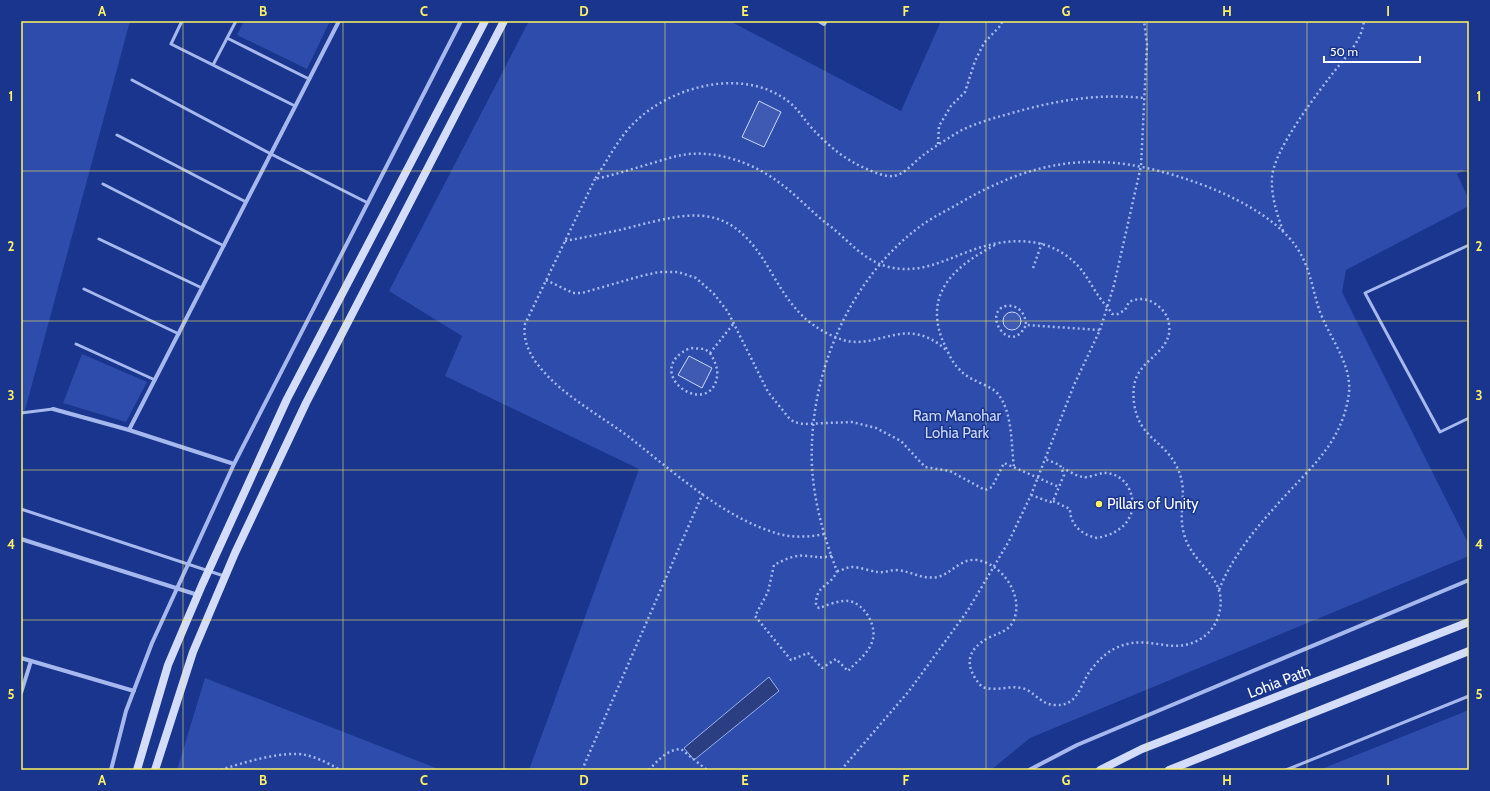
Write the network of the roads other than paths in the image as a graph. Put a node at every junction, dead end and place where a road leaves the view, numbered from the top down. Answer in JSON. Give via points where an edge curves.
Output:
{"nodes":[{"id":1,"x":182,"y":21,"type":"edge"},
{"id":2,"x":236,"y":21,"type":"edge"},
{"id":3,"x":339,"y":21,"type":"edge"},
{"id":4,"x":461,"y":21,"type":"edge"},
{"id":5,"x":485,"y":21,"type":"edge"},
{"id":6,"x":504,"y":21,"type":"edge"},
{"id":7,"x":819,"y":21,"type":"edge"},
{"id":8,"x":826,"y":21,"type":"edge"},
{"id":9,"x":227,"y":38,"type":"junction"},
{"id":10,"x":213,"y":65,"type":"junction"},
{"id":11,"x":309,"y":79,"type":"junction"},
{"id":12,"x":132,"y":80,"type":"dead end"},
{"id":13,"x":295,"y":106,"type":"junction"},
{"id":14,"x":117,"y":134,"type":"dead end"},
{"id":15,"x":271,"y":154,"type":"junction"},
{"id":16,"x":103,"y":184,"type":"dead end"},
{"id":17,"x":246,"y":202,"type":"junction"},
{"id":18,"x":368,"y":203,"type":"junction"},
{"id":19,"x":99,"y":239,"type":"dead end"},
{"id":20,"x":1469,"y":245,"type":"edge"},
{"id":21,"x":224,"y":246,"type":"junction"},
{"id":22,"x":202,"y":288,"type":"junction"},
{"id":23,"x":84,"y":289,"type":"dead end"},
{"id":24,"x":179,"y":334,"type":"junction"},
{"id":25,"x":76,"y":344,"type":"dead end"},
{"id":26,"x":155,"y":380,"type":"junction"},
{"id":27,"x":52,"y":409,"type":"joint"},
{"id":28,"x":21,"y":413,"type":"edge"},
{"id":29,"x":1469,"y":418,"type":"edge"},
{"id":30,"x":129,"y":430,"type":"junction"},
{"id":31,"x":234,"y":464,"type":"junction"},
{"id":32,"x":21,"y":509,"type":"edge"},
{"id":33,"x":21,"y":539,"type":"edge"},
{"id":34,"x":188,"y":564,"type":"junction"},
{"id":35,"x":208,"y":570,"type":"junction"},
{"id":36,"x":225,"y":576,"type":"junction"},
{"id":37,"x":1469,"y":580,"type":"edge"},
{"id":38,"x":177,"y":588,"type":"junction"},
{"id":39,"x":198,"y":594,"type":"junction"},
{"id":40,"x":1469,"y":622,"type":"edge"},
{"id":41,"x":1469,"y":651,"type":"edge"},
{"id":42,"x":21,"y":658,"type":"edge"},
{"id":43,"x":31,"y":661,"type":"junction"},
{"id":44,"x":134,"y":691,"type":"junction"},
{"id":45,"x":21,"y":693,"type":"edge"},
{"id":46,"x":1469,"y":696,"type":"edge"},
{"id":47,"x":111,"y":770,"type":"edge"},
{"id":48,"x":137,"y":770,"type":"edge"},
{"id":49,"x":155,"y":770,"type":"edge"},
{"id":50,"x":1029,"y":770,"type":"edge"},
{"id":51,"x":1100,"y":770,"type":"edge"},
{"id":52,"x":1169,"y":770,"type":"edge"},
{"id":53,"x":1286,"y":770,"type":"edge"}],
"edges":[{"from":1,"to":10,"type":"lane","via":[[171,44]]},
{"from":2,"to":9,"type":"lane"},
{"from":3,"to":11,"type":"street"},
{"from":4,"to":18,"type":"street"},
{"from":5,"to":35,"type":"street","via":[[286,399]]},
{"from":6,"to":36,"type":"street","via":[[306,403]]},
{"from":7,"to":8,"type":"street","via":[[824,24]]},
{"from":9,"to":10,"type":"lane"},
{"from":9,"to":11,"type":"lane"},
{"from":10,"to":13,"type":"lane"},
{"from":11,"to":13,"type":"street"},
{"from":12,"to":15,"type":"lane"},
{"from":13,"to":15,"type":"street"},
{"from":14,"to":17,"type":"lane"},
{"from":15,"to":17,"type":"street"},
{"from":15,"to":18,"type":"lane"},
{"from":16,"to":21,"type":"lane"},
{"from":17,"to":21,"type":"street"},
{"from":18,"to":31,"type":"street"},
{"from":19,"to":22,"type":"lane"},
{"from":20,"to":29,"type":"lane","via":[[1365,293],[1440,432]]},
{"from":21,"to":22,"type":"street"},
{"from":22,"to":24,"type":"street"},
{"from":23,"to":24,"type":"lane"},
{"from":24,"to":26,"type":"street"},
{"from":25,"to":26,"type":"lane"},
{"from":26,"to":30,"type":"street"},
{"from":27,"to":28,"type":"lane"},
{"from":27,"to":30,"type":"street"},
{"from":30,"to":31,"type":"street"},
{"from":31,"to":34,"type":"street"},
{"from":32,"to":34,"type":"lane"},
{"from":33,"to":38,"type":"street"},
{"from":34,"to":35,"type":"lane"},
{"from":34,"to":38,"type":"street"},
{"from":35,"to":36,"type":"lane"},
{"from":35,"to":39,"type":"street"},
{"from":36,"to":49,"type":"street","via":[[193,652]]},
{"from":37,"to":50,"type":"street","via":[[1077,745]]},
{"from":38,"to":39,"type":"street"},
{"from":38,"to":44,"type":"street"},
{"from":39,"to":48,"type":"street","via":[[168,665]]},
{"from":40,"to":51,"type":"street","name":"Lohia Path","via":[[1142,749]]},
{"from":41,"to":52,"type":"street"},
{"from":42,"to":43,"type":"street"},
{"from":43,"to":44,"type":"street"},
{"from":43,"to":45,"type":"street"},
{"from":44,"to":47,"type":"street","via":[[126,711]]},
{"from":46,"to":53,"type":"lane"}]}
